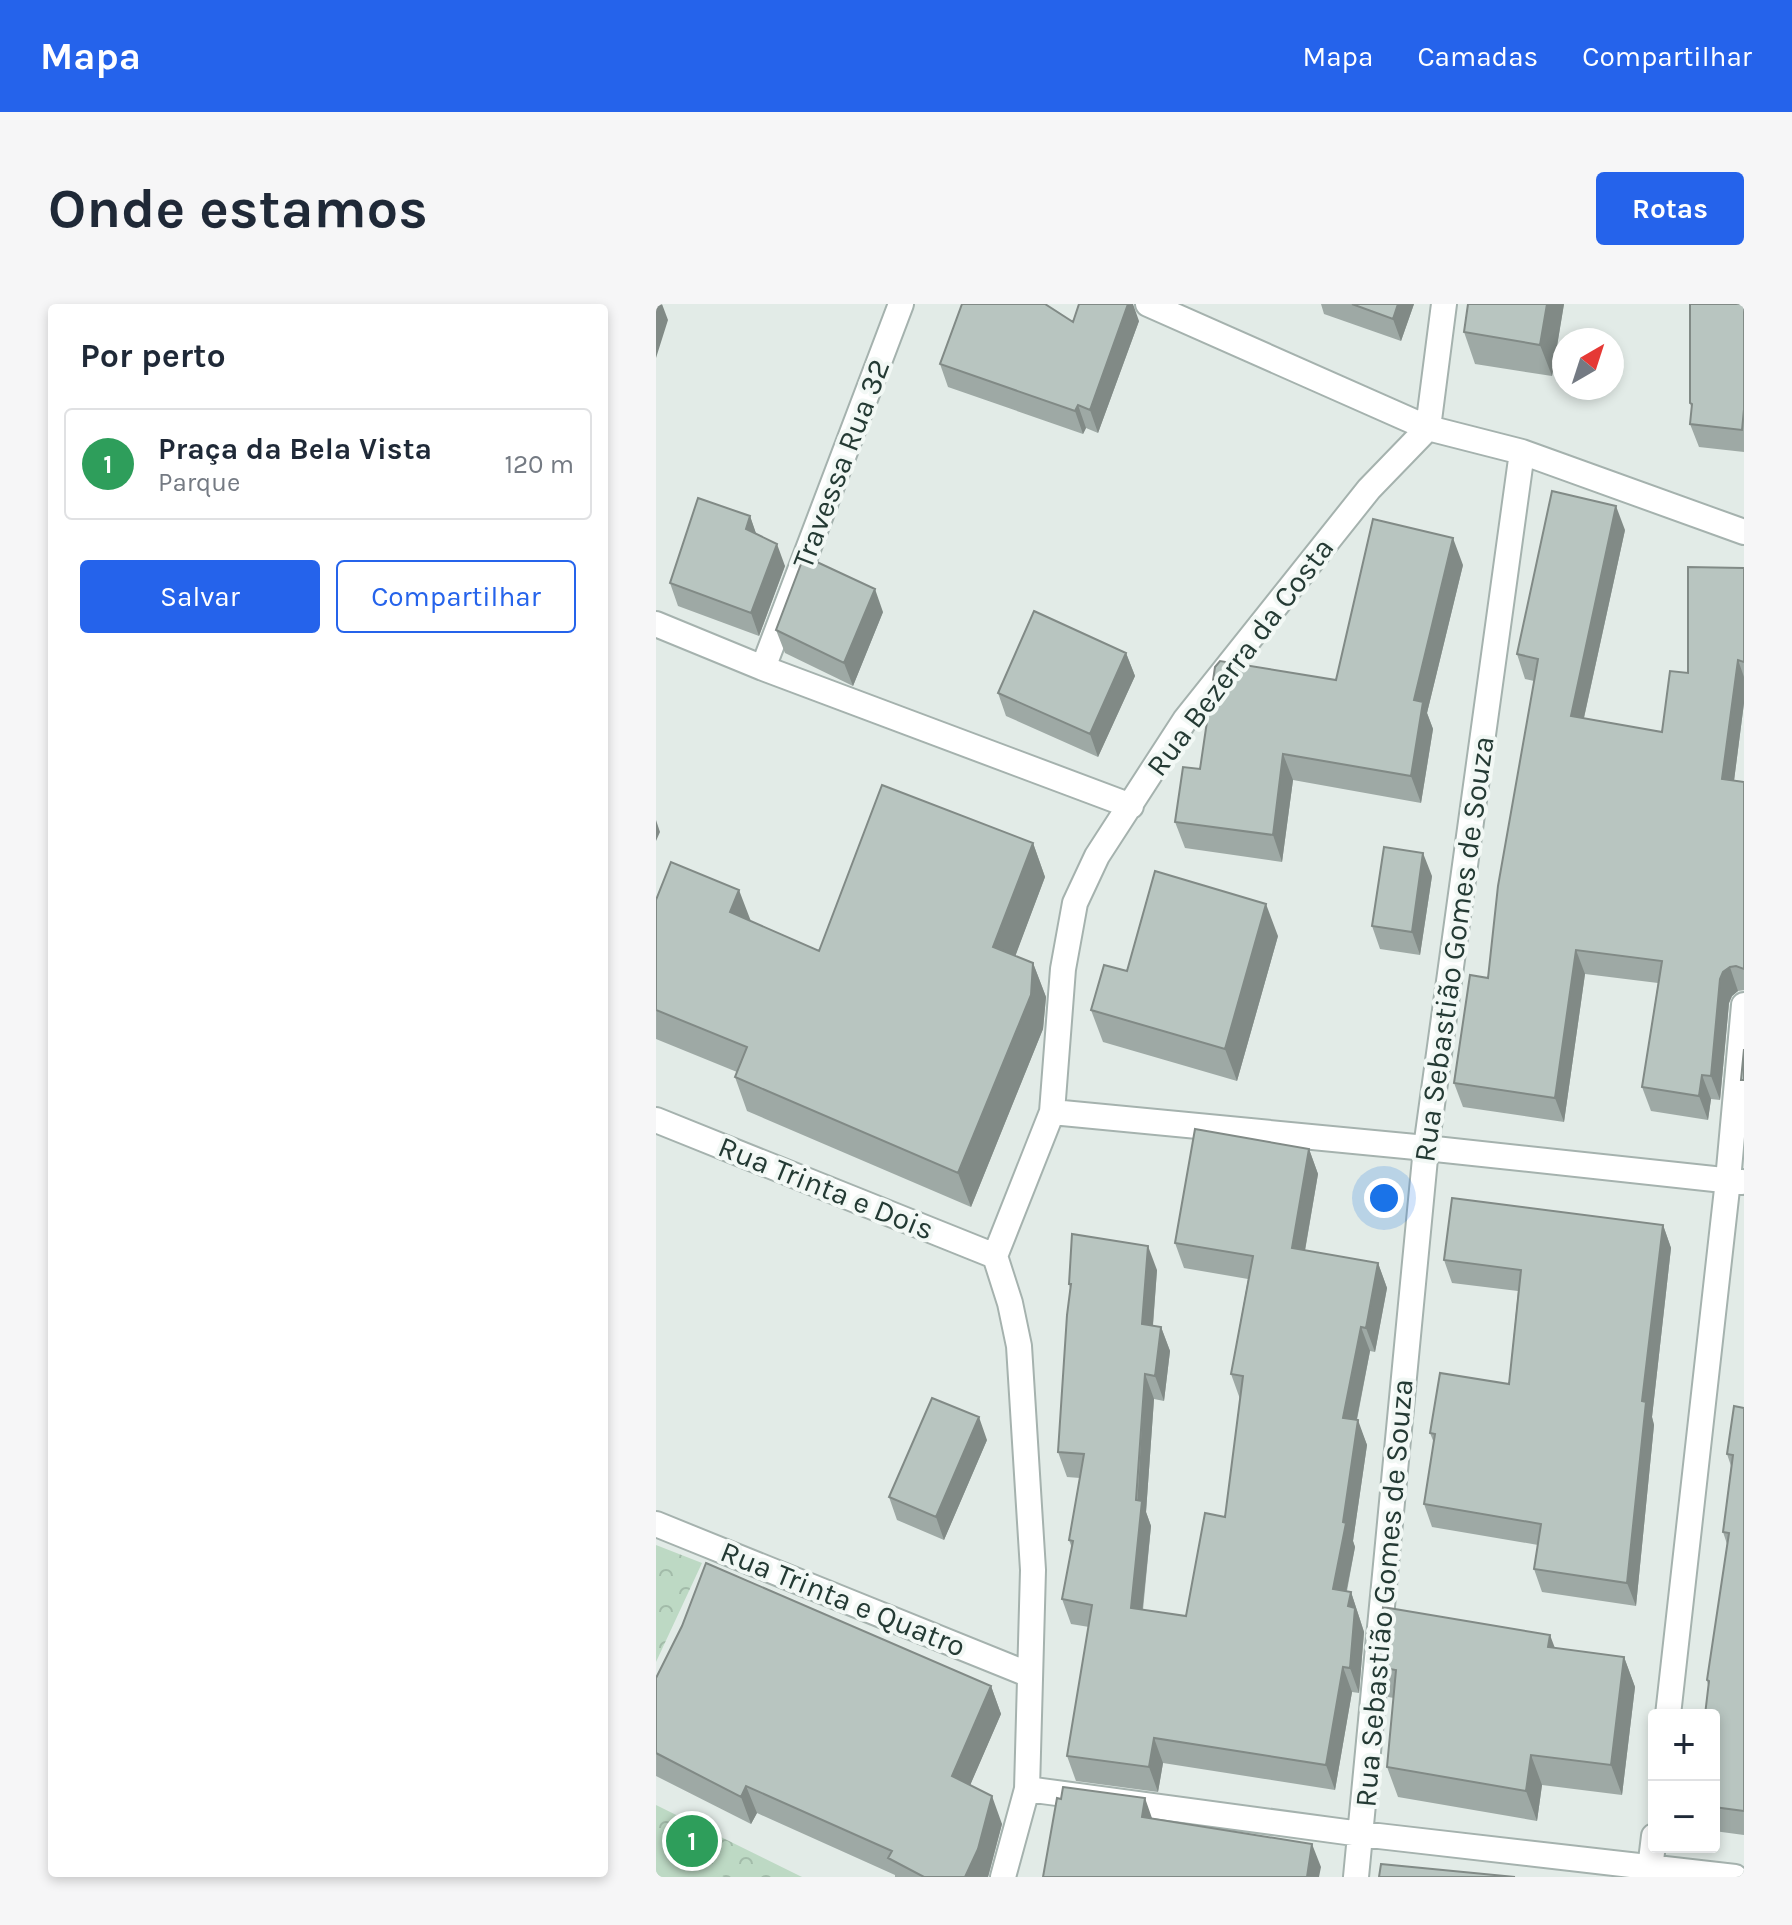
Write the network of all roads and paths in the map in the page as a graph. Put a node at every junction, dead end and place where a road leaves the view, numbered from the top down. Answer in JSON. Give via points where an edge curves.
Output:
{"nodes":[{"id":1,"x":901,"y":304,"type":"edge"},
{"id":2,"x":1148,"y":304,"type":"edge"},
{"id":3,"x":1444,"y":304,"type":"edge"},
{"id":4,"x":1428,"y":428,"type":"junction"},
{"id":5,"x":1522,"y":452,"type":"junction"},
{"id":6,"x":1744,"y":532,"type":"edge"},
{"id":7,"x":656,"y":624,"type":"edge"},
{"id":8,"x":763,"y":668,"type":"junction"},
{"id":9,"x":1131,"y":806,"type":"junction"},
{"id":10,"x":1744,"y":1005,"type":"edge"},
{"id":11,"x":1052,"y":1112,"type":"junction"},
{"id":12,"x":656,"y":1120,"type":"edge"},
{"id":13,"x":1426,"y":1148,"type":"junction"},
{"id":14,"x":1736,"y":1181,"type":"edge"},
{"id":15,"x":995,"y":1256,"type":"junction"},
{"id":16,"x":656,"y":1524,"type":"edge"},
{"id":17,"x":1030,"y":1675,"type":"junction"},
{"id":18,"x":1669,"y":1709,"type":"edge"},
{"id":19,"x":1027,"y":1789,"type":"junction"},
{"id":20,"x":1361,"y":1834,"type":"junction"},
{"id":21,"x":1650,"y":1872,"type":"edge"},
{"id":22,"x":1003,"y":1877,"type":"edge"},
{"id":23,"x":1356,"y":1877,"type":"edge"},
{"id":24,"x":1735,"y":1877,"type":"edge"}],
"edges":[{"from":1,"to":8,"type":"street","name":"Travessa Rua 32"},
{"from":2,"to":4,"type":"street"},
{"from":3,"to":4,"type":"street"},
{"from":4,"to":5,"type":"street"},
{"from":4,"to":9,"type":"street","name":"Rua Bezerra da Costa","via":[[1369,489],[1185,720]]},
{"from":5,"to":6,"type":"street"},
{"from":5,"to":13,"type":"street","name":"Rua Sebastião Gomes de Souza"},
{"from":7,"to":8,"type":"street"},
{"from":8,"to":9,"type":"street"},
{"from":9,"to":11,"type":"street","name":"Rua Bezerra da Costa","via":[[1097,856],[1075,903],[1063,969]]},
{"from":10,"to":14,"type":"street"},
{"from":11,"to":13,"type":"street"},
{"from":11,"to":15,"type":"street","name":"Rua Bezerra da Costa"},
{"from":12,"to":15,"type":"street","name":"Rua Trinta e Dois"},
{"from":13,"to":14,"type":"street"},
{"from":13,"to":20,"type":"street","name":"Rua Sebastião Gomes de Souza"},
{"from":14,"to":18,"type":"street"},
{"from":15,"to":17,"type":"street","via":[[1019,1346],[1033,1570]]},
{"from":16,"to":17,"type":"street","name":"Rua Trinta e Quatro"},
{"from":17,"to":19,"type":"street"},
{"from":19,"to":20,"type":"street"},
{"from":19,"to":22,"type":"street"},
{"from":20,"to":21,"type":"street"},
{"from":20,"to":23,"type":"street","name":"Rua Sebastião Gomes de Souza"},
{"from":21,"to":24,"type":"street"}]}
